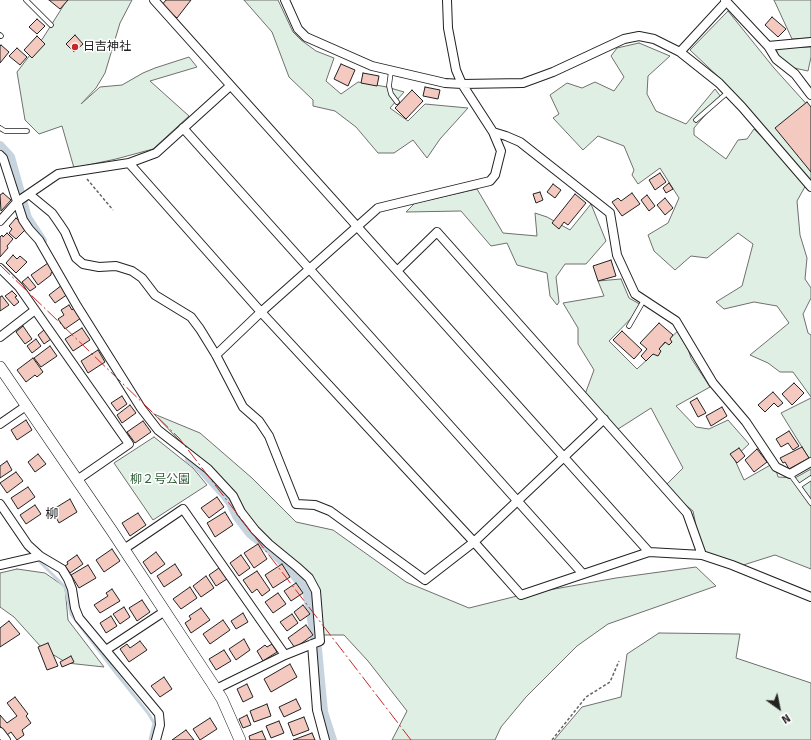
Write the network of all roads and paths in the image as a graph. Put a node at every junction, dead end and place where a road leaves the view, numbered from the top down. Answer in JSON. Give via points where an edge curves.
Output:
{"nodes":[{"id":1,"x":26,"y":0,"type":"edge"},
{"id":2,"x":34,"y":0,"type":"edge"},
{"id":3,"x":154,"y":0,"type":"edge"},
{"id":4,"x":284,"y":0,"type":"edge"},
{"id":5,"x":447,"y":0,"type":"edge"},
{"id":6,"x":726,"y":1,"type":"edge"},
{"id":7,"x":32,"y":5,"type":"junction"},
{"id":8,"x":51,"y":25,"type":"dead end"},
{"id":9,"x":811,"y":42,"type":"edge"},
{"id":10,"x":768,"y":46,"type":"junction"},
{"id":11,"x":680,"y":52,"type":"junction"},
{"id":12,"x":391,"y":70,"type":"junction"},
{"id":13,"x":462,"y":84,"type":"junction"},
{"id":14,"x":230,"y":86,"type":"junction"},
{"id":15,"x":728,"y":92,"type":"junction"},
{"id":16,"x":811,"y":94,"type":"edge"},
{"id":17,"x":397,"y":102,"type":"dead end"},
{"id":18,"x":696,"y":120,"type":"dead end"},
{"id":19,"x":0,"y":128,"type":"edge"},
{"id":20,"x":183,"y":128,"type":"junction"},
{"id":21,"x":27,"y":131,"type":"dead end"},
{"id":22,"x":493,"y":132,"type":"junction"},
{"id":23,"x":0,"y":155,"type":"edge"},
{"id":24,"x":129,"y":163,"type":"junction"},
{"id":25,"x":81,"y":171,"type":"junction"},
{"id":26,"x":811,"y":187,"type":"edge"},
{"id":27,"x":29,"y":194,"type":"junction"},
{"id":28,"x":17,"y":202,"type":"junction"},
{"id":29,"x":113,"y":210,"type":"dead end"},
{"id":30,"x":0,"y":221,"type":"edge"},
{"id":31,"x":356,"y":227,"type":"junction"},
{"id":32,"x":0,"y":268,"type":"edge"},
{"id":33,"x":309,"y":269,"type":"junction"},
{"id":34,"x":397,"y":271,"type":"junction"},
{"id":35,"x":644,"y":300,"type":"junction"},
{"id":36,"x":35,"y":310,"type":"junction"},
{"id":37,"x":261,"y":312,"type":"junction"},
{"id":38,"x":629,"y":326,"type":"dead end"},
{"id":39,"x":0,"y":337,"type":"edge"},
{"id":40,"x":216,"y":355,"type":"junction"},
{"id":41,"x":0,"y":367,"type":"edge"},
{"id":42,"x":26,"y":406,"type":"junction"},
{"id":43,"x":604,"y":419,"type":"junction"},
{"id":44,"x":0,"y":424,"type":"edge"},
{"id":45,"x":564,"y":457,"type":"junction"},
{"id":46,"x":811,"y":462,"type":"edge"},
{"id":47,"x":790,"y":474,"type":"junction"},
{"id":48,"x":811,"y":478,"type":"edge"},
{"id":49,"x":78,"y":480,"type":"junction"},
{"id":50,"x":799,"y":486,"type":"junction"},
{"id":51,"x":518,"y":500,"type":"junction"},
{"id":52,"x":811,"y":503,"type":"edge"},
{"id":53,"x":0,"y":504,"type":"edge"},
{"id":54,"x":474,"y":542,"type":"junction"},
{"id":55,"x":124,"y":549,"type":"junction"},
{"id":56,"x":649,"y":552,"type":"junction"},
{"id":57,"x":702,"y":555,"type":"junction"},
{"id":58,"x":40,"y":556,"type":"junction"},
{"id":59,"x":0,"y":565,"type":"edge"},
{"id":60,"x":583,"y":574,"type":"junction"},
{"id":61,"x":811,"y":596,"type":"edge"},
{"id":62,"x":165,"y":611,"type":"junction"},
{"id":63,"x":312,"y":644,"type":"junction"},
{"id":64,"x":106,"y":650,"type":"junction"},
{"id":65,"x":285,"y":654,"type":"junction"},
{"id":66,"x":619,"y":661,"type":"dead end"},
{"id":67,"x":216,"y":689,"type":"junction"},
{"id":68,"x":0,"y":732,"type":"edge"},
{"id":69,"x":6,"y":740,"type":"edge"},
{"id":70,"x":156,"y":740,"type":"edge"},
{"id":71,"x":240,"y":740,"type":"edge"},
{"id":72,"x":325,"y":740,"type":"edge"},
{"id":73,"x":552,"y":740,"type":"edge"}],
"edges":[{"from":1,"to":7,"type":"lane"},
{"from":2,"to":7,"type":"lane"},
{"from":3,"to":14,"type":"street"},
{"from":4,"to":12,"type":"street","via":[[298,29],[306,37],[372,66]]},
{"from":5,"to":13,"type":"street","via":[[448,28],[456,70]]},
{"from":6,"to":10,"type":"street"},
{"from":6,"to":11,"type":"street"},
{"from":7,"to":8,"type":"lane"},
{"from":9,"to":10,"type":"street"},
{"from":10,"to":16,"type":"street","via":[[776,59],[794,74]]},
{"from":11,"to":13,"type":"street","via":[[654,39],[639,36],[624,38],[553,72],[523,83]]},
{"from":11,"to":15,"type":"street"},
{"from":12,"to":13,"type":"street","via":[[445,83]]},
{"from":12,"to":17,"type":"lane","via":[[389,86]]},
{"from":13,"to":22,"type":"street"},
{"from":14,"to":20,"type":"street"},
{"from":14,"to":31,"type":"street"},
{"from":15,"to":18,"type":"lane"},
{"from":15,"to":26,"type":"street"},
{"from":19,"to":21,"type":"lane","via":[[5,131]]},
{"from":20,"to":24,"type":"street","via":[[156,152]]},
{"from":20,"to":33,"type":"street"},
{"from":22,"to":31,"type":"street","via":[[501,151],[495,175],[490,181],[378,208]]},
{"from":22,"to":35,"type":"street","via":[[520,142],[610,213],[617,255],[635,294]]},
{"from":23,"to":28,"type":"street"},
{"from":24,"to":25,"type":"street"},
{"from":24,"to":37,"type":"street"},
{"from":25,"to":27,"type":"street","via":[[58,174]]},
{"from":25,"to":29,"type":"path"},
{"from":27,"to":28,"type":"street"},
{"from":27,"to":40,"type":"street","via":[[59,222],[76,258],[83,264],[99,267],[116,266],[132,271],[142,278],[155,295],[191,317]]},
{"from":28,"to":30,"type":"street"},
{"from":28,"to":63,"type":"street","via":[[29,230],[39,240],[77,306],[158,430],[208,469],[233,496],[255,530],[309,578],[316,591],[320,641]]},
{"from":31,"to":33,"type":"street"},
{"from":31,"to":34,"type":"street"},
{"from":32,"to":36,"type":"street","via":[[19,287]]},
{"from":33,"to":37,"type":"street"},
{"from":33,"to":51,"type":"street"},
{"from":34,"to":43,"type":"street","via":[[437,232]]},
{"from":34,"to":45,"type":"street"},
{"from":35,"to":38,"type":"lane"},
{"from":35,"to":47,"type":"street","via":[[676,321],[713,383],[746,422],[776,467]]},
{"from":36,"to":39,"type":"street"},
{"from":36,"to":49,"type":"street","via":[[129,444]]},
{"from":37,"to":40,"type":"street"},
{"from":37,"to":54,"type":"street"},
{"from":40,"to":54,"type":"street","via":[[243,407],[259,421],[269,436],[296,504],[314,505],[330,511],[425,580]]},
{"from":41,"to":42,"type":"street"},
{"from":42,"to":44,"type":"street"},
{"from":42,"to":49,"type":"street"},
{"from":43,"to":45,"type":"street"},
{"from":43,"to":57,"type":"street","via":[[687,513]]},
{"from":45,"to":51,"type":"street"},
{"from":45,"to":56,"type":"street"},
{"from":46,"to":47,"type":"street"},
{"from":47,"to":50,"type":"lane"},
{"from":48,"to":50,"type":"lane"},
{"from":49,"to":55,"type":"street"},
{"from":50,"to":52,"type":"lane"},
{"from":51,"to":54,"type":"street"},
{"from":51,"to":60,"type":"street"},
{"from":53,"to":58,"type":"street","via":[[28,544]]},
{"from":54,"to":60,"type":"street","via":[[521,595]]},
{"from":55,"to":62,"type":"street"},
{"from":55,"to":65,"type":"street","via":[[183,509]]},
{"from":56,"to":57,"type":"street"},
{"from":56,"to":60,"type":"street"},
{"from":57,"to":61,"type":"street"},
{"from":58,"to":59,"type":"street"},
{"from":58,"to":64,"type":"street","via":[[62,569],[72,589],[79,618]]},
{"from":62,"to":64,"type":"street"},
{"from":62,"to":67,"type":"street"},
{"from":63,"to":65,"type":"street"},
{"from":63,"to":72,"type":"street","via":[[317,710]]},
{"from":64,"to":70,"type":"street","via":[[159,714],[160,724]]},
{"from":65,"to":67,"type":"street"},
{"from":66,"to":73,"type":"path","via":[[610,682],[586,697]]},
{"from":67,"to":71,"type":"street"},
{"from":68,"to":69,"type":"street"}]}
